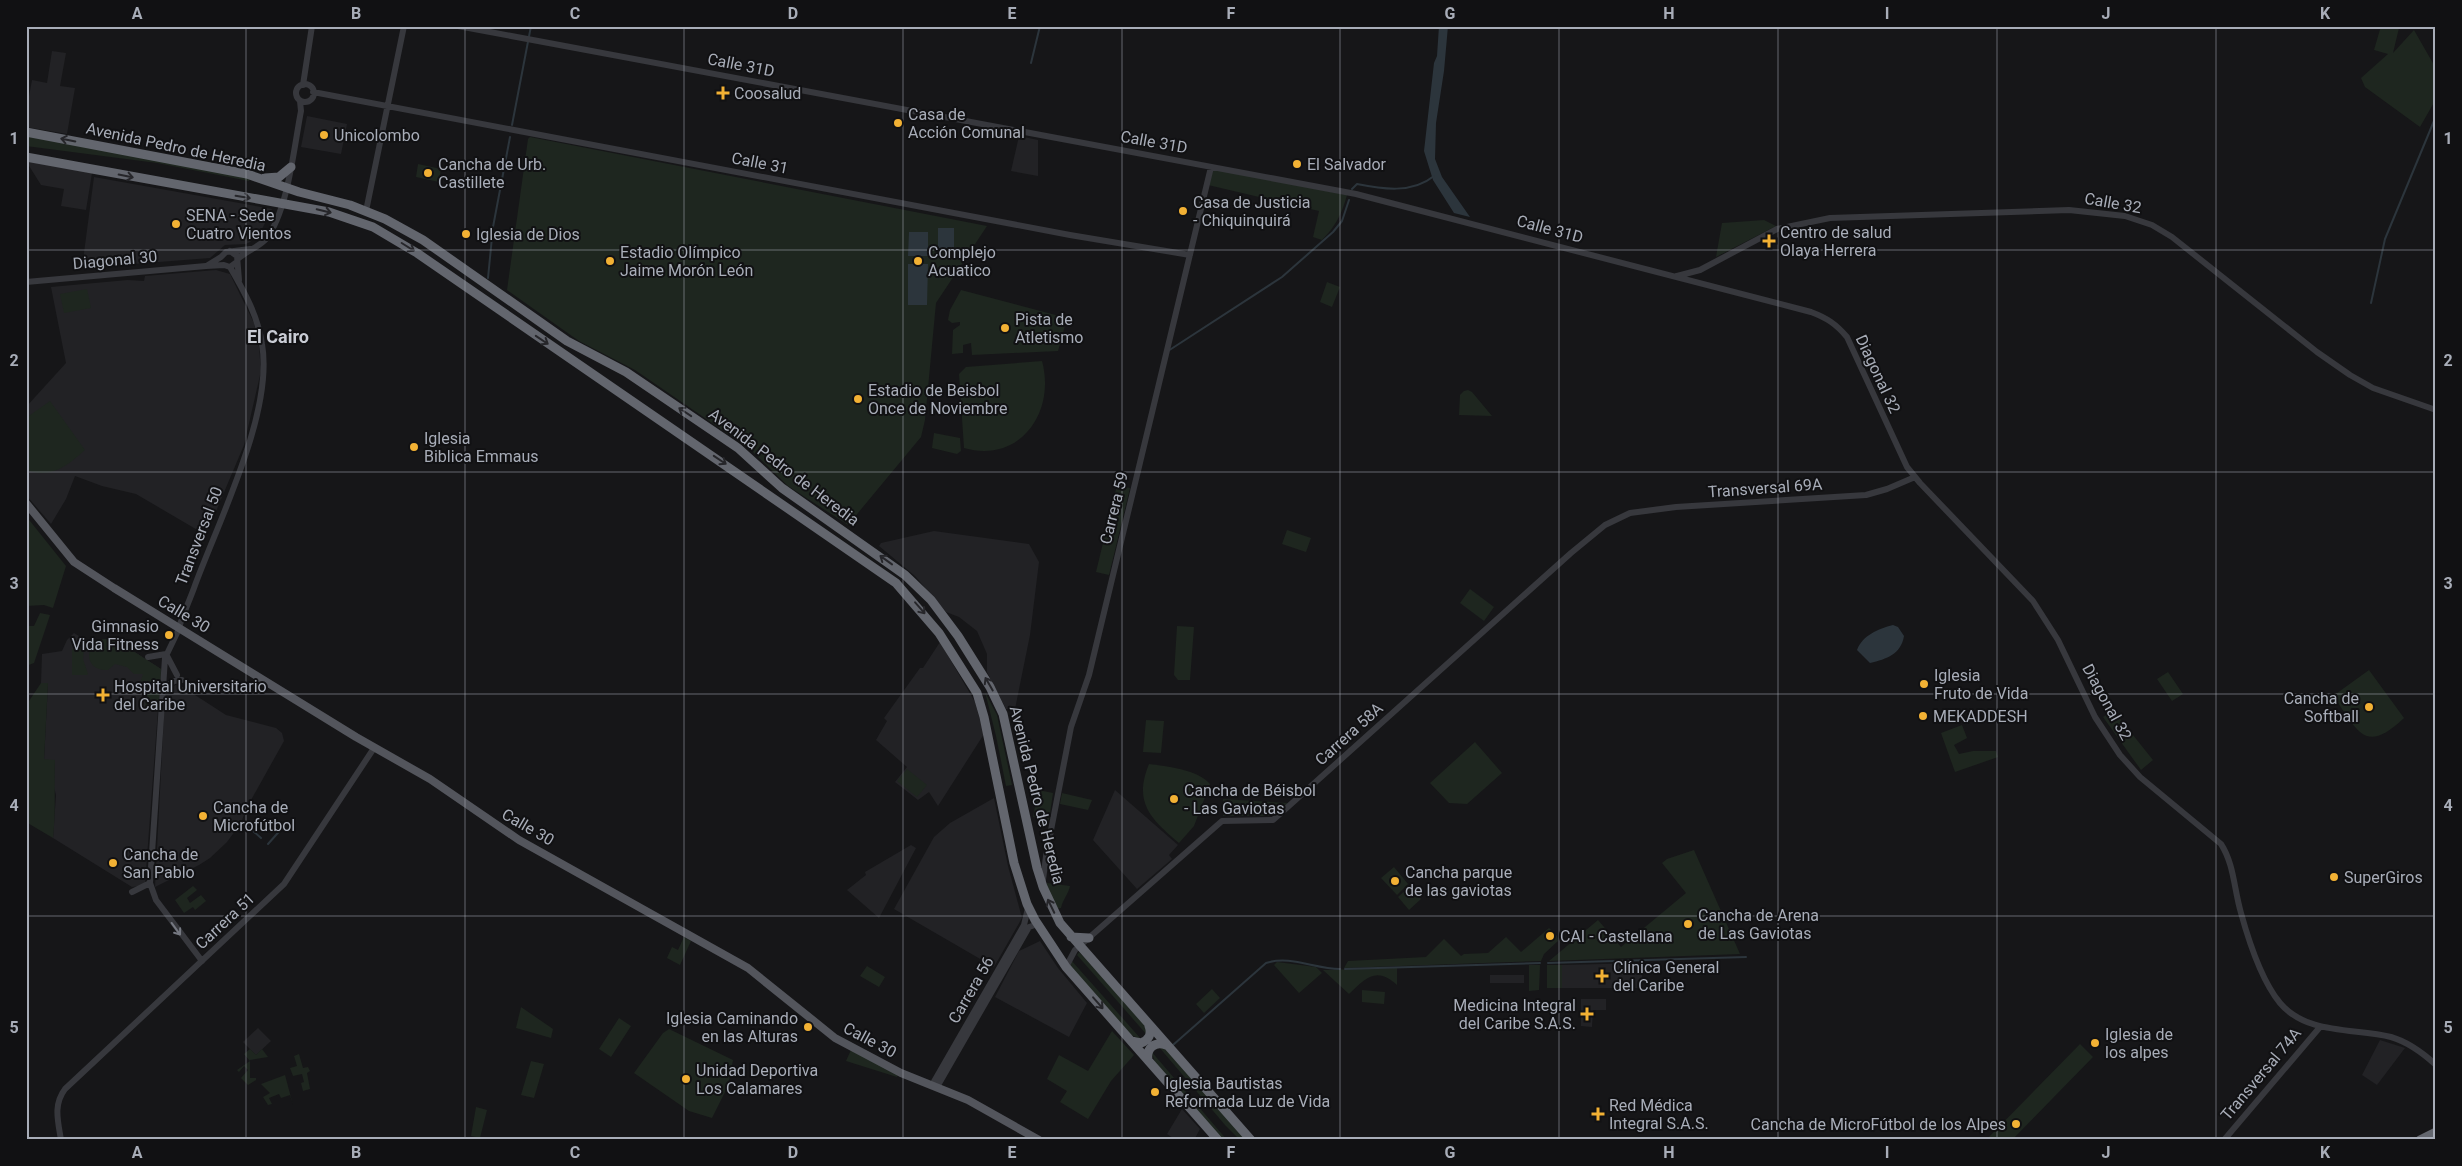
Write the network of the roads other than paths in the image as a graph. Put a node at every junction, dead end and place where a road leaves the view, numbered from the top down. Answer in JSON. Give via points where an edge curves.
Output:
{"nodes":[{"id":1,"x":312,"y":26,"type":"edge"},
{"id":2,"x":404,"y":26,"type":"edge"},
{"id":3,"x":458,"y":26,"type":"edge"},
{"id":4,"x":306,"y":85,"type":"junction"},
{"id":5,"x":311,"y":97,"type":"junction"},
{"id":6,"x":300,"y":101,"type":"junction"},
{"id":7,"x":388,"y":107,"type":"junction"},
{"id":8,"x":301,"y":112,"type":"junction"},
{"id":9,"x":26,"y":132,"type":"edge"},
{"id":10,"x":26,"y":157,"type":"edge"},
{"id":11,"x":291,"y":167,"type":"junction"},
{"id":12,"x":1212,"y":167,"type":"junction"},
{"id":13,"x":252,"y":175,"type":"junction"},
{"id":14,"x":287,"y":188,"type":"junction"},
{"id":15,"x":282,"y":203,"type":"junction"},
{"id":16,"x":366,"y":211,"type":"junction"},
{"id":17,"x":251,"y":249,"type":"junction"},
{"id":18,"x":230,"y":251,"type":"junction"},
{"id":19,"x":1190,"y":255,"type":"junction"},
{"id":20,"x":221,"y":257,"type":"junction"},
{"id":21,"x":238,"y":261,"type":"junction"},
{"id":22,"x":206,"y":266,"type":"junction"},
{"id":23,"x":227,"y":266,"type":"junction"},
{"id":24,"x":1675,"y":276,"type":"junction"},
{"id":25,"x":239,"y":281,"type":"junction"},
{"id":26,"x":26,"y":282,"type":"edge"},
{"id":27,"x":1834,"y":323,"type":"joint"},
{"id":28,"x":2436,"y":410,"type":"edge"},
{"id":29,"x":1914,"y":477,"type":"junction"},
{"id":30,"x":26,"y":503,"type":"edge"},
{"id":31,"x":1615,"y":519,"type":"joint"},
{"id":32,"x":179,"y":627,"type":"junction"},
{"id":33,"x":166,"y":654,"type":"junction"},
{"id":34,"x":148,"y":657,"type":"dead end"},
{"id":35,"x":163,"y":689,"type":"junction"},
{"id":36,"x":374,"y":748,"type":"junction"},
{"id":37,"x":1046,"y":856,"type":"junction"},
{"id":38,"x":1035,"y":860,"type":"junction"},
{"id":39,"x":150,"y":883,"type":"junction"},
{"id":40,"x":1043,"y":887,"type":"junction"},
{"id":41,"x":132,"y":892,"type":"dead end"},
{"id":42,"x":1028,"y":906,"type":"junction"},
{"id":43,"x":1038,"y":924,"type":"junction"},
{"id":44,"x":1071,"y":936,"type":"junction"},
{"id":45,"x":1089,"y":938,"type":"junction"},
{"id":46,"x":1079,"y":946,"type":"junction"},
{"id":47,"x":1088,"y":956,"type":"junction"},
{"id":48,"x":202,"y":962,"type":"junction"},
{"id":49,"x":1066,"y":967,"type":"junction"},
{"id":50,"x":1149,"y":1026,"type":"junction"},
{"id":51,"x":2320,"y":1027,"type":"junction"},
{"id":52,"x":1130,"y":1040,"type":"junction"},
{"id":53,"x":1166,"y":1045,"type":"junction"},
{"id":54,"x":1148,"y":1060,"type":"junction"},
{"id":55,"x":2436,"y":1065,"type":"edge"},
{"id":56,"x":934,"y":1086,"type":"junction"},
{"id":57,"x":2436,"y":1132,"type":"edge"},
{"id":58,"x":61,"y":1140,"type":"edge"},
{"id":59,"x":1039,"y":1140,"type":"edge"},
{"id":60,"x":1218,"y":1140,"type":"edge"},
{"id":61,"x":1252,"y":1140,"type":"edge"},
{"id":62,"x":2224,"y":1140,"type":"edge"},
{"id":63,"x":2420,"y":1140,"type":"edge"}],
"edges":[{"from":1,"to":4,"type":"street"},
{"from":2,"to":7,"type":"street"},
{"from":3,"to":12,"type":"street","name":"Calle 31D"},
{"from":4,"to":5,"type":"street"},
{"from":4,"to":6,"type":"street","via":[[296,92]]},
{"from":5,"to":6,"type":"street","name":"Calle 31"},
{"from":5,"to":7,"type":"street","name":"Calle 31","via":[[325,96]]},
{"from":5,"to":8,"type":"street"},
{"from":6,"to":8,"type":"street"},
{"from":7,"to":16,"type":"street"},
{"from":7,"to":19,"type":"street","name":"Calle 31"},
{"from":8,"to":11,"type":"street"},
{"from":13,"to":9,"type":"highway","name":"Avenida Pedro de Heredia","one_way":true},
{"from":10,"to":15,"type":"highway","name":"Avenida Pedro de Heredia","one_way":true},
{"from":11,"to":13,"type":"highway","via":[[277,178]]},
{"from":11,"to":14,"type":"street"},
{"from":12,"to":19,"type":"street","name":"Carrera 59"},
{"from":12,"to":24,"type":"street","name":"Calle 31D","via":[[1352,193]]},
{"from":13,"to":14,"type":"highway","name":"Avenida Pedro de Heredia"},
{"from":14,"to":15,"type":"street"},
{"from":14,"to":16,"type":"highway","name":"Avenida Pedro de Heredia"},
{"from":15,"to":17,"type":"street","via":[[267,237]]},
{"from":15,"to":42,"type":"highway","name":"Avenida Pedro de Heredia","one_way":true,"via":[[350,218],[403,244],[902,589],[939,632],[977,693],[1014,863]]},
{"from":38,"to":16,"type":"highway","name":"Avenida Pedro de Heredia","one_way":true,"via":[[1011,741],[1000,704],[958,636],[915,584],[782,488],[738,448],[626,372],[567,341],[423,240]]},
{"from":17,"to":18,"type":"street"},
{"from":17,"to":21,"type":"street"},
{"from":18,"to":20,"type":"street"},
{"from":18,"to":21,"type":"street","via":[[236,254]]},
{"from":19,"to":37,"type":"street","name":"Carrera 59","via":[[1088,675],[1071,727]]},
{"from":20,"to":22,"type":"street","name":"Diagonal 30"},
{"from":20,"to":23,"type":"street"},
{"from":21,"to":23,"type":"street"},
{"from":21,"to":25,"type":"street","name":"Transversal 50"},
{"from":22,"to":23,"type":"street","name":"Diagonal 30"},
{"from":22,"to":26,"type":"street","name":"Diagonal 30"},
{"from":23,"to":25,"type":"street","name":"Transversal 50"},
{"from":24,"to":27,"type":"street","name":"Calle 31D","via":[[1811,312]]},
{"from":24,"to":28,"type":"street","name":"Calle 32","via":[[1700,270],[1747,243],[1788,225],[1830,218],[2068,210],[2125,216],[2172,236],[2350,375],[2373,388]]},
{"from":25,"to":32,"type":"street","name":"Transversal 50","via":[[263,345],[262,391],[248,445]]},
{"from":27,"to":29,"type":"street","name":"Diagonal 32","via":[[1847,338],[1902,458]]},
{"from":29,"to":31,"type":"street","name":"Transversal 69A","via":[[1887,490],[1866,495],[1676,507]]},
{"from":29,"to":51,"type":"street","name":"Diagonal 32","via":[[2033,601],[2058,640],[2095,717],[2120,754],[2140,776],[2221,844],[2228,856],[2241,914],[2267,982],[2282,1005],[2294,1016]]},
{"from":30,"to":32,"type":"main road","name":"Calle 30","via":[[74,562]]},
{"from":31,"to":45,"type":"street","name":"Carrera 58A","via":[[1571,553],[1282,813],[1273,820],[1222,821]]},
{"from":32,"to":33,"type":"street","name":"Transversal 50"},
{"from":32,"to":36,"type":"main road","name":"Calle 30"},
{"from":33,"to":34,"type":"street"},
{"from":33,"to":35,"type":"street","name":"Transversal 50"},
{"from":33,"to":35,"type":"street","via":[[179,678]]},
{"from":35,"to":39,"type":"street","name":"Transversal 50"},
{"from":36,"to":48,"type":"street","name":"Carrera 51","via":[[284,884]]},
{"from":36,"to":56,"type":"main road","name":"Calle 30","via":[[430,779],[520,840],[748,968],[835,1038],[901,1073]]},
{"from":37,"to":38,"type":"street","via":[[1040,861]]},
{"from":37,"to":40,"type":"street","name":"Carrera 59"},
{"from":38,"to":40,"type":"highway","name":"Avenida Pedro de Heredia"},
{"from":39,"to":41,"type":"street"},
{"from":39,"to":48,"type":"street","name":"Transversal 50","one_way":true,"via":[[152,894]]},
{"from":44,"to":40,"type":"highway","name":"Avenida Pedro de Heredia","one_way":true,"via":[[1060,923]]},
{"from":42,"to":43,"type":"highway","name":"Avenida Pedro de Heredia"},
{"from":42,"to":56,"type":"street","name":"Carrera 56","via":[[1024,925]]},
{"from":43,"to":49,"type":"highway","name":"Avenida Pedro de Heredia"},
{"from":43,"to":56,"type":"street","name":"Carrera 56","via":[[1028,929]]},
{"from":44,"to":45,"type":"highway"},
{"from":44,"to":46,"type":"highway","name":"Avenida Pedro de Heredia"},
{"from":45,"to":46,"type":"street","name":"Carrera 58A"},
{"from":45,"to":47,"type":"street"},
{"from":46,"to":47,"type":"highway","name":"Avenida Pedro de Heredia"},
{"from":46,"to":49,"type":"street","name":"Carrera 58A"},
{"from":47,"to":50,"type":"highway","name":"Avenida Pedro de Heredia"},
{"from":48,"to":58,"type":"street","name":"Carrera 51","via":[[65,1089],[56,1110]]},
{"from":49,"to":52,"type":"highway","name":"Avenida Pedro de Heredia","one_way":true},
{"from":50,"to":52,"type":"highway","via":[[1147,1040],[1140,1043]]},
{"from":50,"to":53,"type":"highway","name":"Avenida Pedro de Heredia"},
{"from":51,"to":55,"type":"street","name":"Diagonal 32","via":[[2391,1037],[2411,1046]]},
{"from":51,"to":62,"type":"street","name":"Transversal 74A"},
{"from":52,"to":54,"type":"highway","name":"Avenida Pedro de Heredia"},
{"from":53,"to":54,"type":"highway","via":[[1152,1046]]},
{"from":53,"to":61,"type":"highway","name":"Avenida Pedro de Heredia"},
{"from":54,"to":60,"type":"highway","name":"Avenida Pedro de Heredia"},
{"from":56,"to":59,"type":"main road","name":"Calle 30","via":[[980,1106]]},
{"from":57,"to":63,"type":"highway"}]}
